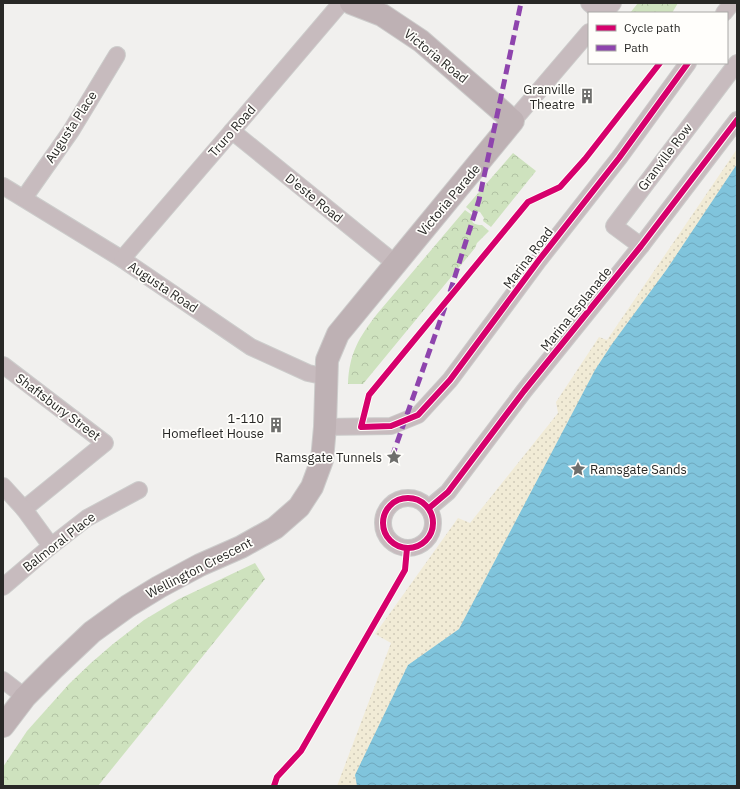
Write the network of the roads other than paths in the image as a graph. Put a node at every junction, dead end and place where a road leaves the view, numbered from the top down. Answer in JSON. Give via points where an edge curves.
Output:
{"nodes":[{"id":1,"x":341,"y":3,"type":"edge"},
{"id":2,"x":351,"y":3,"type":"edge"},
{"id":3,"x":589,"y":3,"type":"edge"},
{"id":4,"x":613,"y":3,"type":"edge"},
{"id":5,"x":732,"y":3,"type":"edge"},
{"id":6,"x":600,"y":12,"type":"edge"},
{"id":7,"x":606,"y":12,"type":"edge"},
{"id":8,"x":725,"y":12,"type":"edge"},
{"id":9,"x":588,"y":33,"type":"edge"},
{"id":10,"x":117,"y":55,"type":"dead end"},
{"id":11,"x":737,"y":63,"type":"edge"},
{"id":12,"x":687,"y":64,"type":"edge"},
{"id":13,"x":737,"y":120,"type":"edge"},
{"id":14,"x":513,"y":121,"type":"junction"},
{"id":15,"x":232,"y":131,"type":"junction"},
{"id":16,"x":3,"y":186,"type":"edge"},
{"id":17,"x":24,"y":198,"type":"junction"},
{"id":18,"x":641,"y":246,"type":"junction"},
{"id":19,"x":122,"y":259,"type":"junction"},
{"id":20,"x":396,"y":264,"type":"junction"},
{"id":21,"x":3,"y":365,"type":"edge"},
{"id":22,"x":327,"y":377,"type":"junction"},
{"id":23,"x":325,"y":427,"type":"junction"},
{"id":24,"x":3,"y":486,"type":"edge"},
{"id":25,"x":139,"y":490,"type":"dead end"},
{"id":26,"x":428,"y":508,"type":"dead end"},
{"id":27,"x":24,"y":509,"type":"junction"},
{"id":28,"x":51,"y":546,"type":"junction"},
{"id":29,"x":3,"y":587,"type":"edge"},
{"id":30,"x":3,"y":680,"type":"edge"},
{"id":31,"x":25,"y":697,"type":"junction"},
{"id":32,"x":3,"y":726,"type":"edge"}],
"edges":[{"from":1,"to":15,"type":"street","name":"Truro Road"},
{"from":2,"to":14,"type":"main road","name":"Victoria Road","via":[[382,15],[421,41]]},
{"from":3,"to":6,"type":"street"},
{"from":4,"to":7,"type":"street"},
{"from":5,"to":8,"type":"street"},
{"from":9,"to":14,"type":"street","name":"Victoria Parade"},
{"from":10,"to":17,"type":"street","name":"Augusta Place","via":[[71,131]]},
{"from":11,"to":18,"type":"street","name":"Granville Row","via":[[614,226]]},
{"from":12,"to":23,"type":"street","name":"Marina Road","via":[[450,380],[418,415],[391,426]]},
{"from":13,"to":18,"type":"street","name":"Marina Esplanade"},
{"from":14,"to":20,"type":"main road","name":"Victoria Parade"},
{"from":15,"to":19,"type":"street","name":"Truro Road"},
{"from":15,"to":20,"type":"street","name":"D'este Road"},
{"from":16,"to":17,"type":"street","name":"Augusta Road"},
{"from":17,"to":19,"type":"street","name":"Augusta Road"},
{"from":18,"to":26,"type":"street","name":"Marina Esplanade","via":[[524,391],[448,492]]},
{"from":19,"to":22,"type":"street","name":"Augusta Road","via":[[251,348],[308,373]]},
{"from":20,"to":22,"type":"main road","name":"Victoria Parade","via":[[338,334],[327,360]]},
{"from":21,"to":27,"type":"street","name":"Shaftsbury Street","via":[[105,443]]},
{"from":22,"to":23,"type":"main road","name":"Wellington Crescent"},
{"from":23,"to":31,"type":"main road","name":"Wellington Crescent","via":[[322,460],[312,487],[299,507],[275,528],[166,583],[128,606],[92,632]]},
{"from":24,"to":27,"type":"street"},
{"from":25,"to":28,"type":"street","name":"Balmoral Place","via":[[87,518]]},
{"from":27,"to":28,"type":"street"},
{"from":28,"to":29,"type":"street","name":"Balmoral Place"},
{"from":30,"to":31,"type":"street"},
{"from":31,"to":32,"type":"main road","name":"Wellington Crescent"}]}
